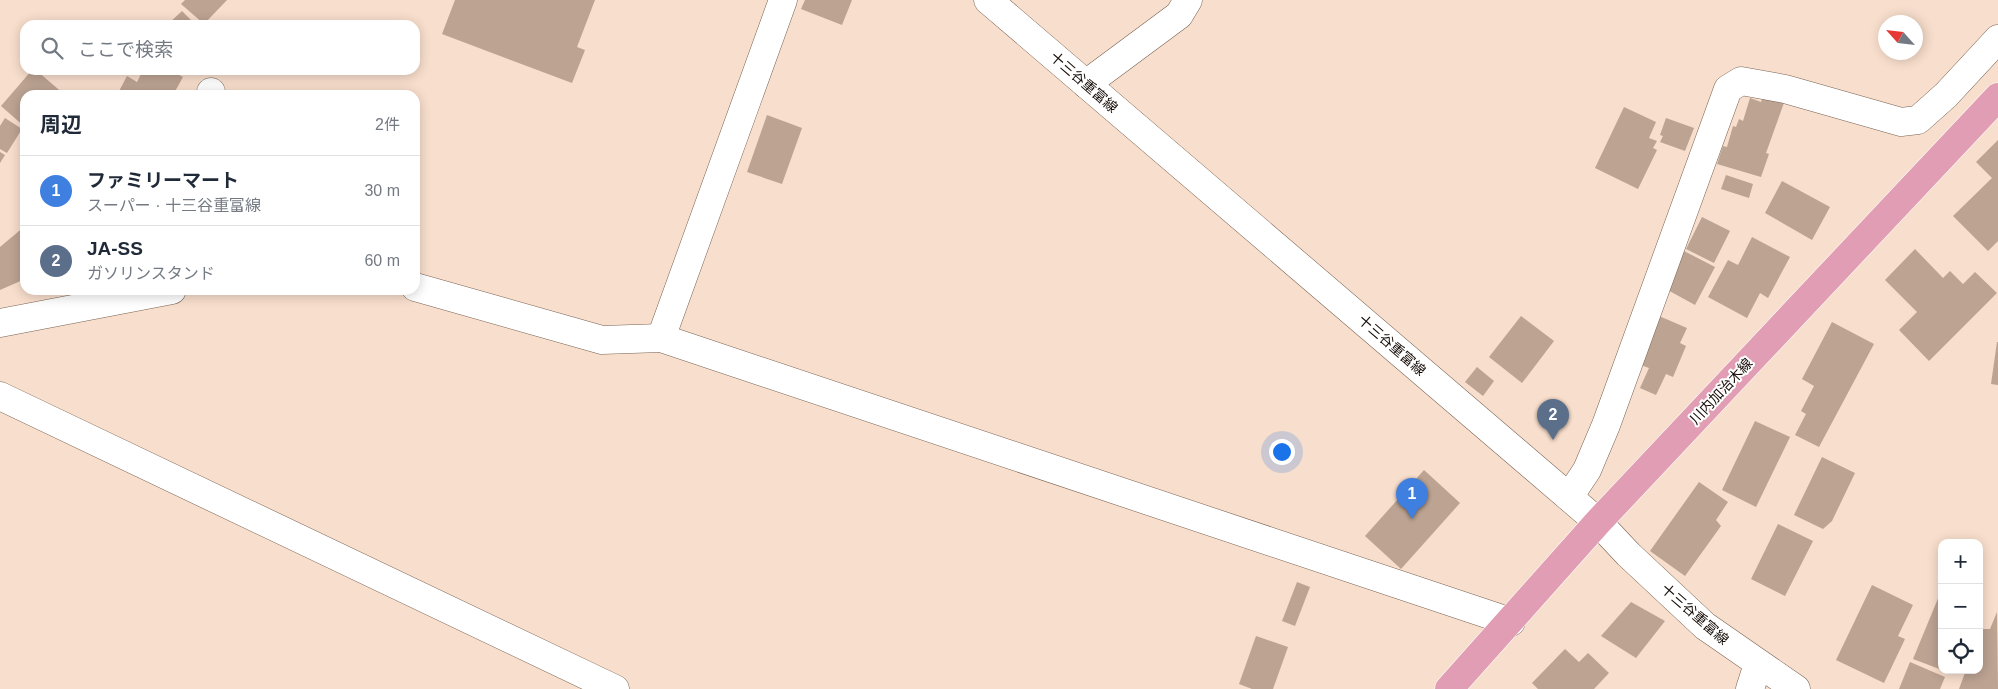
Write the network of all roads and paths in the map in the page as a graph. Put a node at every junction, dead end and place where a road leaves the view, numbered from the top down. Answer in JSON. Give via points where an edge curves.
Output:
{"nodes":[{"id":1,"x":783,"y":0,"type":"edge"},
{"id":2,"x":988,"y":0,"type":"edge"},
{"id":3,"x":1188,"y":0,"type":"edge"},
{"id":4,"x":1998,"y":39,"type":"edge"},
{"id":5,"x":1086,"y":84,"type":"junction"},
{"id":6,"x":1998,"y":97,"type":"edge"},
{"id":7,"x":420,"y":288,"type":"edge"},
{"id":8,"x":146,"y":295,"type":"edge"},
{"id":9,"x":0,"y":323,"type":"edge"},
{"id":10,"x":661,"y":338,"type":"junction"},
{"id":11,"x":0,"y":396,"type":"edge"},
{"id":12,"x":1569,"y":497,"type":"junction"},
{"id":13,"x":1598,"y":522,"type":"junction"},
{"id":14,"x":1510,"y":622,"type":"junction"},
{"id":15,"x":1754,"y":676,"type":"edge"},
{"id":16,"x":615,"y":689,"type":"edge"},
{"id":17,"x":1449,"y":689,"type":"edge"},
{"id":18,"x":1796,"y":689,"type":"edge"}],
"edges":[{"from":1,"to":10,"type":"street"},
{"from":2,"to":5,"type":"street","name":"十三谷重富線"},
{"from":3,"to":5,"type":"street","via":[[1179,15]]},
{"from":4,"to":12,"type":"street","via":[[1918,120],[1901,122],[1785,89],[1741,81],[1728,89],[1609,416],[1587,470]]},
{"from":5,"to":12,"type":"street","name":"十三谷重富線"},
{"from":6,"to":13,"type":"main road","name":"川内加治木線"},
{"from":7,"to":10,"type":"street","via":[[602,340]]},
{"from":8,"to":9,"type":"street"},
{"from":10,"to":14,"type":"street"},
{"from":11,"to":16,"type":"street"},
{"from":12,"to":13,"type":"street","name":"十三谷重富線"},
{"from":13,"to":14,"type":"main road","name":"川内加治木線"},
{"from":13,"to":15,"type":"street","name":"十三谷重富線"},
{"from":14,"to":17,"type":"main road","name":"川内加治木線"},
{"from":15,"to":18,"type":"street","name":"十三谷重富線"}]}
